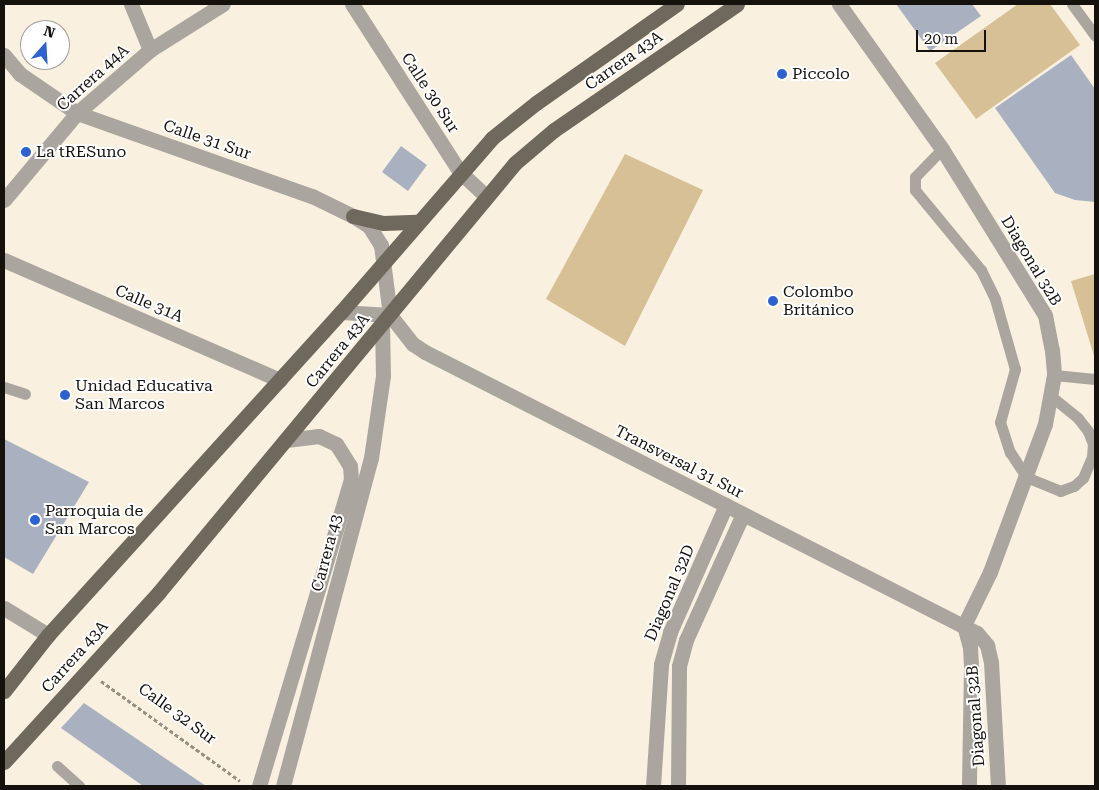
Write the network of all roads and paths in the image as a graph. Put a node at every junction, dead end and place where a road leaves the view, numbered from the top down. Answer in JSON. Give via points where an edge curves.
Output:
{"nodes":[{"id":1,"x":131,"y":4,"type":"edge"},
{"id":2,"x":223,"y":4,"type":"edge"},
{"id":3,"x":352,"y":4,"type":"edge"},
{"id":4,"x":677,"y":4,"type":"edge"},
{"id":5,"x":737,"y":4,"type":"edge"},
{"id":6,"x":839,"y":4,"type":"edge"},
{"id":7,"x":1072,"y":4,"type":"edge"},
{"id":8,"x":1095,"y":36,"type":"edge"},
{"id":9,"x":150,"y":50,"type":"junction"},
{"id":10,"x":4,"y":56,"type":"edge"},
{"id":11,"x":77,"y":113,"type":"junction"},
{"id":12,"x":942,"y":149,"type":"junction"},
{"id":13,"x":460,"y":172,"type":"junction"},
{"id":14,"x":486,"y":196,"type":"junction"},
{"id":15,"x":4,"y":200,"type":"edge"},
{"id":16,"x":353,"y":216,"type":"junction"},
{"id":17,"x":417,"y":222,"type":"junction"},
{"id":18,"x":4,"y":260,"type":"edge"},
{"id":19,"x":382,"y":266,"type":"junction"},
{"id":20,"x":341,"y":312,"type":"junction"},
{"id":21,"x":386,"y":320,"type":"junction"},
{"id":22,"x":1054,"y":374,"type":"junction"},
{"id":23,"x":1095,"y":379,"type":"edge"},
{"id":24,"x":280,"y":380,"type":"junction"},
{"id":25,"x":4,"y":387,"type":"edge"},
{"id":26,"x":25,"y":394,"type":"dead end"},
{"id":27,"x":1051,"y":396,"type":"junction"},
{"id":28,"x":288,"y":440,"type":"junction"},
{"id":29,"x":1026,"y":477,"type":"junction"},
{"id":30,"x":726,"y":506,"type":"junction"},
{"id":31,"x":744,"y":514,"type":"junction"},
{"id":32,"x":4,"y":608,"type":"edge"},
{"id":33,"x":964,"y":625,"type":"junction"},
{"id":34,"x":48,"y":635,"type":"junction"},
{"id":35,"x":87,"y":670,"type":"junction"},
{"id":36,"x":4,"y":690,"type":"edge"},
{"id":37,"x":4,"y":762,"type":"edge"},
{"id":38,"x":57,"y":766,"type":"dead end"},
{"id":39,"x":78,"y":786,"type":"edge"},
{"id":40,"x":248,"y":786,"type":"edge"},
{"id":41,"x":259,"y":786,"type":"edge"},
{"id":42,"x":283,"y":786,"type":"edge"},
{"id":43,"x":653,"y":786,"type":"edge"},
{"id":44,"x":678,"y":786,"type":"edge"},
{"id":45,"x":969,"y":786,"type":"edge"},
{"id":46,"x":998,"y":786,"type":"edge"}],
"edges":[{"from":1,"to":9,"type":"street"},
{"from":2,"to":9,"type":"street","name":"Carrera 44A"},
{"from":3,"to":13,"type":"street","name":"Calle 30 Sur"},
{"from":4,"to":13,"type":"main road","name":"Carrera 43A","via":[[536,103],[492,138]]},
{"from":5,"to":14,"type":"main road","name":"Carrera 43A","via":[[554,130],[515,163]]},
{"from":6,"to":12,"type":"street","name":"Diagonal 32B"},
{"from":7,"to":8,"type":"lane"},
{"from":9,"to":11,"type":"street","name":"Carrera 44A"},
{"from":10,"to":11,"type":"street","name":"Calle 31 Sur","via":[[20,74]]},
{"from":11,"to":15,"type":"street","name":"Carrera 44A"},
{"from":11,"to":16,"type":"street","name":"Calle 31 Sur","via":[[312,196]]},
{"from":12,"to":22,"type":"street","name":"Diagonal 32B","via":[[1045,315]]},
{"from":12,"to":29,"type":"lane","via":[[915,177],[915,190],[990,284],[1015,369],[1000,422],[1010,452]]},
{"from":13,"to":14,"type":"street","name":"Calle 30 Sur"},
{"from":13,"to":17,"type":"main road","name":"Carrera 43A"},
{"from":14,"to":21,"type":"main road","name":"Carrera 43A"},
{"from":16,"to":17,"type":"main road","via":[[383,223]]},
{"from":16,"to":19,"type":"street","name":"Calle 31 Sur","via":[[369,226],[381,245]]},
{"from":17,"to":19,"type":"main road","name":"Carrera 43A"},
{"from":18,"to":24,"type":"street","name":"Calle 31A"},
{"from":19,"to":20,"type":"main road","name":"Carrera 43A"},
{"from":19,"to":21,"type":"street","name":"Transversal 31 Sur"},
{"from":20,"to":21,"type":"street"},
{"from":20,"to":24,"type":"main road","name":"Carrera 43A"},
{"from":21,"to":28,"type":"main road","name":"Carrera 43A"},
{"from":21,"to":30,"type":"street","name":"Transversal 31 Sur","via":[[426,352]]},
{"from":21,"to":42,"type":"street","name":"Carrera 43","via":[[383,376],[371,458]]},
{"from":22,"to":23,"type":"lane"},
{"from":22,"to":27,"type":"street","name":"Diagonal 32B"},
{"from":24,"to":34,"type":"main road","name":"Carrera 43A"},
{"from":25,"to":26,"type":"lane"},
{"from":27,"to":29,"type":"street","name":"Diagonal 32B","via":[[1045,424]]},
{"from":27,"to":29,"type":"lane","via":[[1078,418],[1088,431],[1093,444],[1092,457],[1083,478],[1074,486],[1060,491]]},
{"from":28,"to":35,"type":"main road","name":"Carrera 43A","via":[[159,592]]},
{"from":28,"to":41,"type":"street","name":"Carrera 43","via":[[319,436],[336,444],[344,453],[351,480]]},
{"from":29,"to":33,"type":"street","name":"Diagonal 32B","via":[[990,572]]},
{"from":30,"to":31,"type":"street","name":"Transversal 31 Sur"},
{"from":30,"to":43,"type":"street","name":"Diagonal 32D","via":[[670,632],[661,664]]},
{"from":31,"to":33,"type":"street","name":"Transversal 31 Sur"},
{"from":31,"to":44,"type":"street","name":"Diagonal 32D","via":[[686,640],[679,666]]},
{"from":32,"to":34,"type":"street"},
{"from":33,"to":45,"type":"street","name":"Diagonal 32B","via":[[971,668]]},
{"from":33,"to":46,"type":"street","name":"Diagonal 32B","via":[[986,645],[992,662]]},
{"from":34,"to":36,"type":"main road","name":"Carrera 43A"},
{"from":35,"to":37,"type":"main road","name":"Carrera 43A"},
{"from":35,"to":40,"type":"path","name":"Calle 32 Sur"},
{"from":38,"to":39,"type":"lane"}]}
